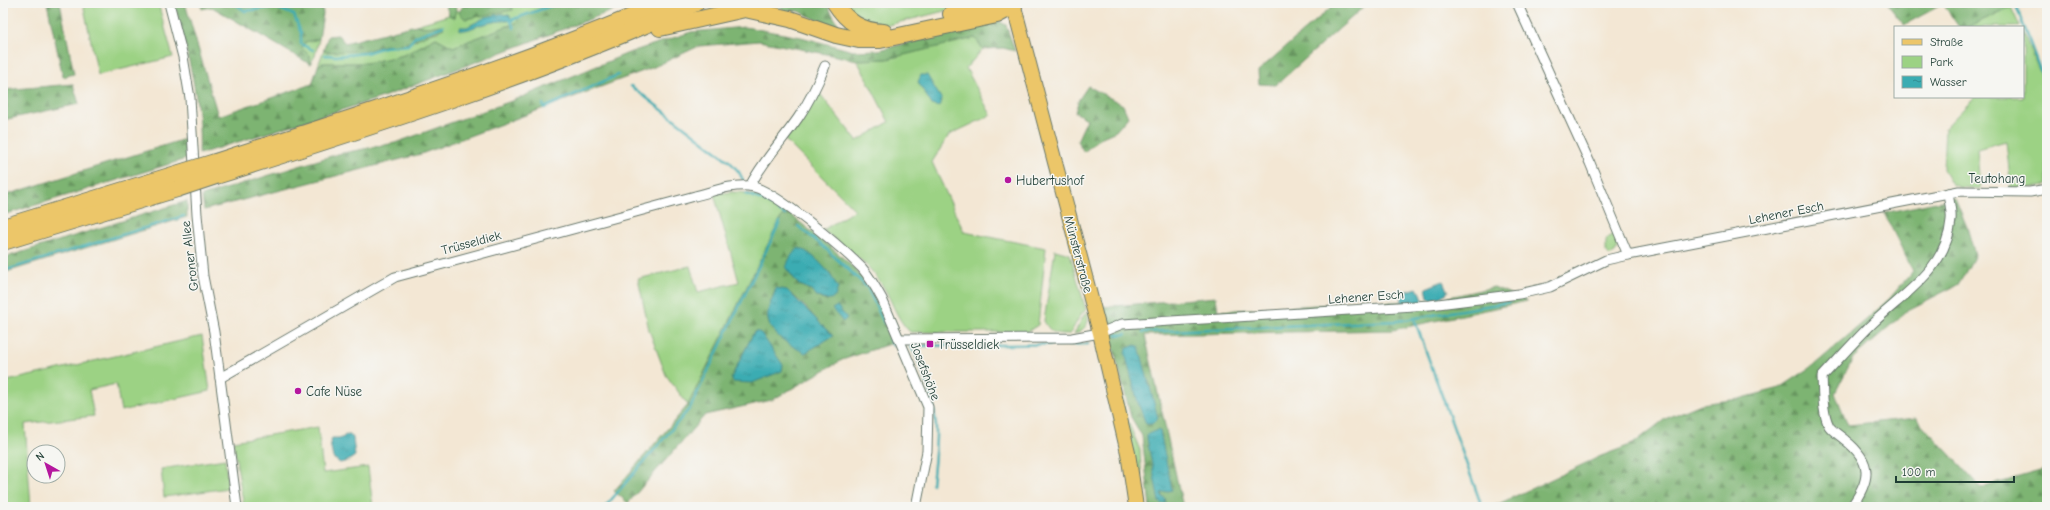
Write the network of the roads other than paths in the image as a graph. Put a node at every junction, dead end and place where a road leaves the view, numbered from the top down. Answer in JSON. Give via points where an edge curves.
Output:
{"nodes":[{"id":1,"x":169,"y":3,"type":"edge"},
{"id":2,"x":663,"y":3,"type":"edge"},
{"id":3,"x":696,"y":3,"type":"edge"},
{"id":4,"x":835,"y":3,"type":"edge"},
{"id":5,"x":1517,"y":3,"type":"edge"},
{"id":6,"x":987,"y":4,"type":"edge"},
{"id":7,"x":1011,"y":4,"type":"edge"},
{"id":8,"x":621,"y":34,"type":"junction"},
{"id":9,"x":825,"y":66,"type":"dead end"},
{"id":10,"x":216,"y":169,"type":"junction"},
{"id":11,"x":176,"y":181,"type":"junction"},
{"id":12,"x":750,"y":186,"type":"junction"},
{"id":13,"x":2047,"y":188,"type":"edge"},
{"id":14,"x":1948,"y":193,"type":"junction"},
{"id":15,"x":3,"y":227,"type":"edge"},
{"id":16,"x":3,"y":242,"type":"edge"},
{"id":17,"x":1628,"y":255,"type":"junction"},
{"id":18,"x":1100,"y":333,"type":"junction"},
{"id":19,"x":900,"y":339,"type":"junction"},
{"id":20,"x":220,"y":378,"type":"junction"},
{"id":21,"x":237,"y":507,"type":"edge"},
{"id":22,"x":916,"y":507,"type":"edge"},
{"id":23,"x":1136,"y":507,"type":"edge"},
{"id":24,"x":1851,"y":507,"type":"edge"}],
"edges":[{"from":1,"to":20,"type":"street","name":"Groner Allee","via":[[183,57],[190,98],[203,276]]},
{"from":2,"to":10,"type":"highway","via":[[472,78]]},
{"from":3,"to":8,"type":"highway"},
{"from":4,"to":6,"type":"highway","via":[[844,17],[854,25],[883,32]]},
{"from":5,"to":17,"type":"street","via":[[1590,163]]},
{"from":7,"to":8,"type":"highway","via":[[997,15],[880,40],[860,40],[836,35],[790,19],[745,9]]},
{"from":7,"to":18,"type":"main road","name":"Münsterstraße"},
{"from":8,"to":10,"type":"highway","via":[[493,84],[380,124]]},
{"from":9,"to":12,"type":"street","via":[[799,117]]},
{"from":10,"to":11,"type":"highway","bridge":true},
{"from":11,"to":15,"type":"highway"},
{"from":11,"to":16,"type":"highway"},
{"from":12,"to":19,"type":"street","name":"Trüsseldiek","via":[[771,194],[861,268],[875,285]]},
{"from":12,"to":20,"type":"street","name":"Trüsseldiek","via":[[695,196],[395,277]]},
{"from":13,"to":14,"type":"street","name":"Teutohang","via":[[2030,192]]},
{"from":14,"to":17,"type":"street","name":"Lehener Esch"},
{"from":14,"to":24,"type":"street","via":[[1952,219],[1946,244],[1934,264],[1921,282],[1874,322],[1822,377],[1829,427],[1854,447],[1864,461],[1867,473],[1865,486]]},
{"from":17,"to":18,"type":"street","name":"Lehener Esch","via":[[1606,260],[1550,287],[1519,294],[1430,305],[1122,324]]},
{"from":18,"to":19,"type":"street","via":[[1072,338],[1040,339]]},
{"from":18,"to":23,"type":"main road","name":"Münsterstraße","via":[[1128,453]]},
{"from":19,"to":22,"type":"street","name":"Josefshöhe","via":[[928,408],[927,451]]},
{"from":20,"to":21,"type":"street","name":"Groner Allee"}]}
